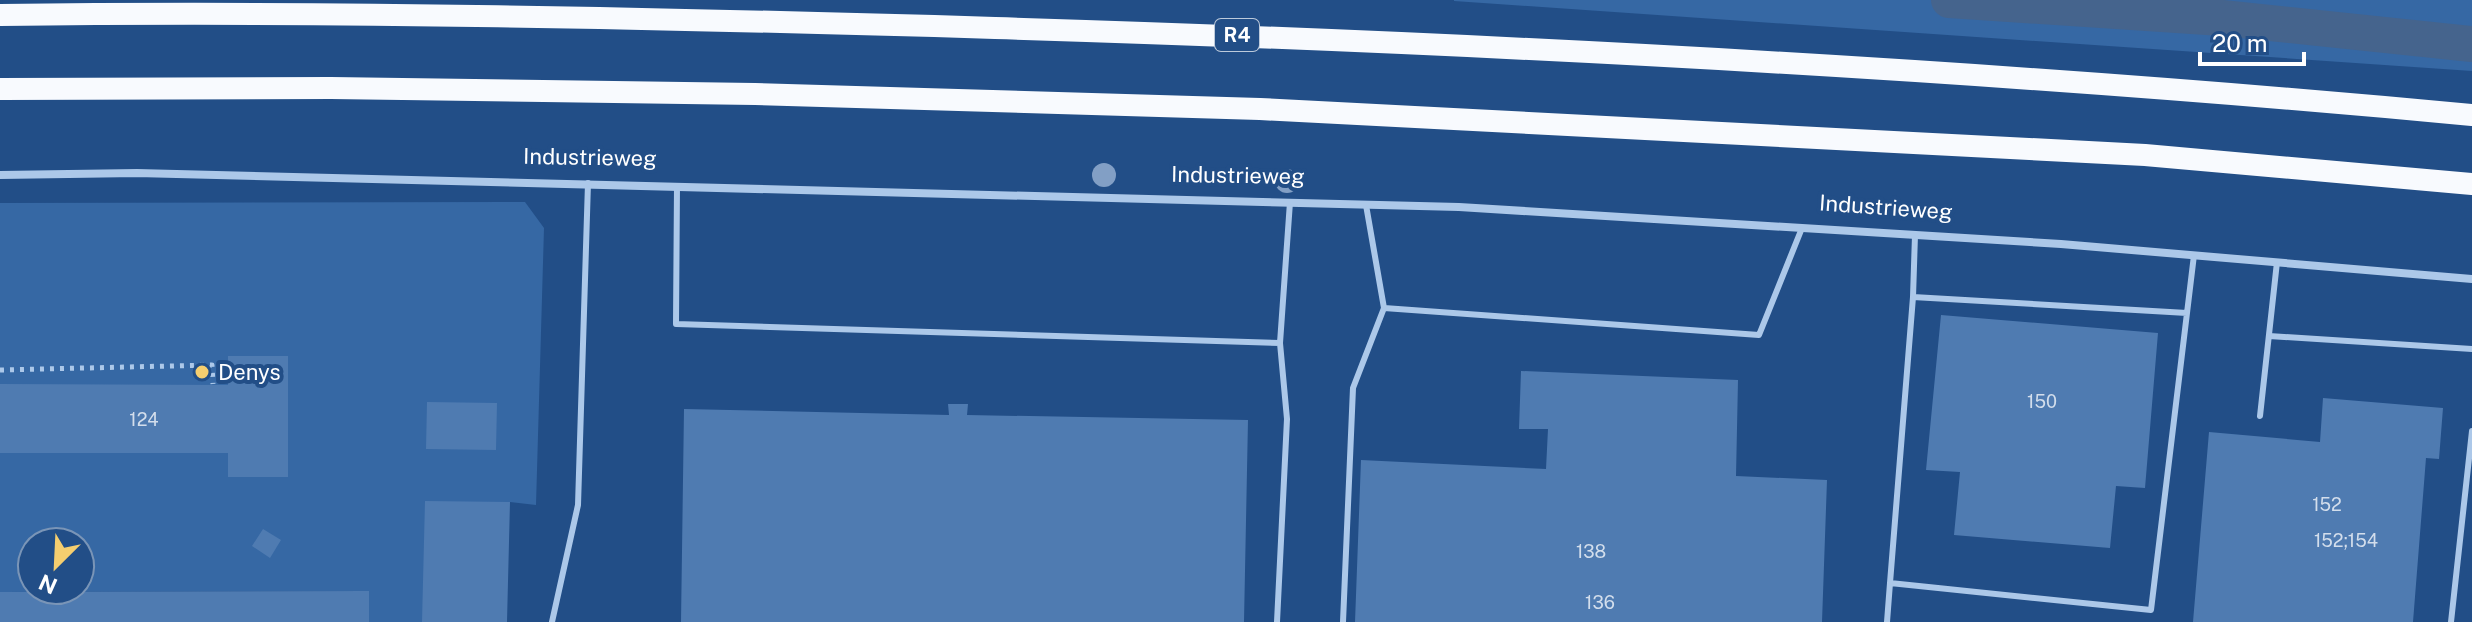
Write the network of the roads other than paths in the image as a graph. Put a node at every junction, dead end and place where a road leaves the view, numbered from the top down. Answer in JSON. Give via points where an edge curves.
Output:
{"nodes":[{"id":1,"x":0,"y":15,"type":"edge"},
{"id":2,"x":0,"y":89,"type":"edge"},
{"id":3,"x":2472,"y":115,"type":"edge"},
{"id":4,"x":0,"y":175,"type":"edge"},
{"id":5,"x":588,"y":183,"type":"junction"},
{"id":6,"x":2472,"y":184,"type":"edge"},
{"id":7,"x":677,"y":186,"type":"junction"},
{"id":8,"x":1290,"y":202,"type":"junction"},
{"id":9,"x":1366,"y":205,"type":"junction"},
{"id":10,"x":1802,"y":228,"type":"junction"},
{"id":11,"x":1915,"y":235,"type":"junction"},
{"id":12,"x":2194,"y":255,"type":"junction"},
{"id":13,"x":2277,"y":262,"type":"junction"},
{"id":14,"x":2472,"y":279,"type":"edge"},
{"id":15,"x":1913,"y":297,"type":"junction"},
{"id":16,"x":1384,"y":308,"type":"junction"},
{"id":17,"x":2187,"y":313,"type":"junction"},
{"id":18,"x":2269,"y":336,"type":"junction"},
{"id":19,"x":1280,"y":343,"type":"junction"},
{"id":20,"x":2472,"y":349,"type":"edge"},
{"id":21,"x":2260,"y":416,"type":"dead end"},
{"id":22,"x":2472,"y":431,"type":"edge"},
{"id":23,"x":1890,"y":583,"type":"junction"},
{"id":24,"x":2151,"y":610,"type":"junction"},
{"id":25,"x":552,"y":622,"type":"edge"},
{"id":26,"x":1277,"y":622,"type":"edge"},
{"id":27,"x":1343,"y":622,"type":"edge"},
{"id":28,"x":1887,"y":622,"type":"edge"},
{"id":29,"x":2151,"y":622,"type":"edge"},
{"id":30,"x":2451,"y":622,"type":"edge"}],
"edges":[{"from":1,"to":3,"type":"highway","number":"R4","via":[[567,15],[1404,40],[2217,91]]},
{"from":2,"to":6,"type":"highway","via":[[755,94],[1276,109],[2129,154]]},
{"from":4,"to":5,"type":"street","name":"Industrieweg"},
{"from":5,"to":7,"type":"street","name":"Industrieweg"},
{"from":5,"to":25,"type":"lane","via":[[578,505]]},
{"from":7,"to":8,"type":"street","name":"Industrieweg"},
{"from":7,"to":19,"type":"lane","via":[[676,324]]},
{"from":8,"to":9,"type":"street","name":"Industrieweg"},
{"from":8,"to":19,"type":"lane"},
{"from":9,"to":10,"type":"street","name":"Industrieweg"},
{"from":9,"to":16,"type":"lane"},
{"from":10,"to":11,"type":"street","name":"Industrieweg"},
{"from":10,"to":16,"type":"lane","via":[[1759,335]]},
{"from":11,"to":12,"type":"street","name":"Industrieweg"},
{"from":11,"to":15,"type":"lane"},
{"from":12,"to":13,"type":"street","name":"Industrieweg"},
{"from":12,"to":17,"type":"lane"},
{"from":13,"to":14,"type":"street","name":"Industrieweg"},
{"from":13,"to":18,"type":"lane"},
{"from":15,"to":17,"type":"lane"},
{"from":15,"to":23,"type":"lane"},
{"from":16,"to":27,"type":"lane","via":[[1353,388]]},
{"from":17,"to":24,"type":"lane"},
{"from":18,"to":20,"type":"lane"},
{"from":18,"to":21,"type":"lane"},
{"from":19,"to":26,"type":"lane","via":[[1287,419]]},
{"from":22,"to":30,"type":"lane"},
{"from":23,"to":24,"type":"lane"},
{"from":23,"to":28,"type":"lane"},
{"from":24,"to":29,"type":"lane"}]}
